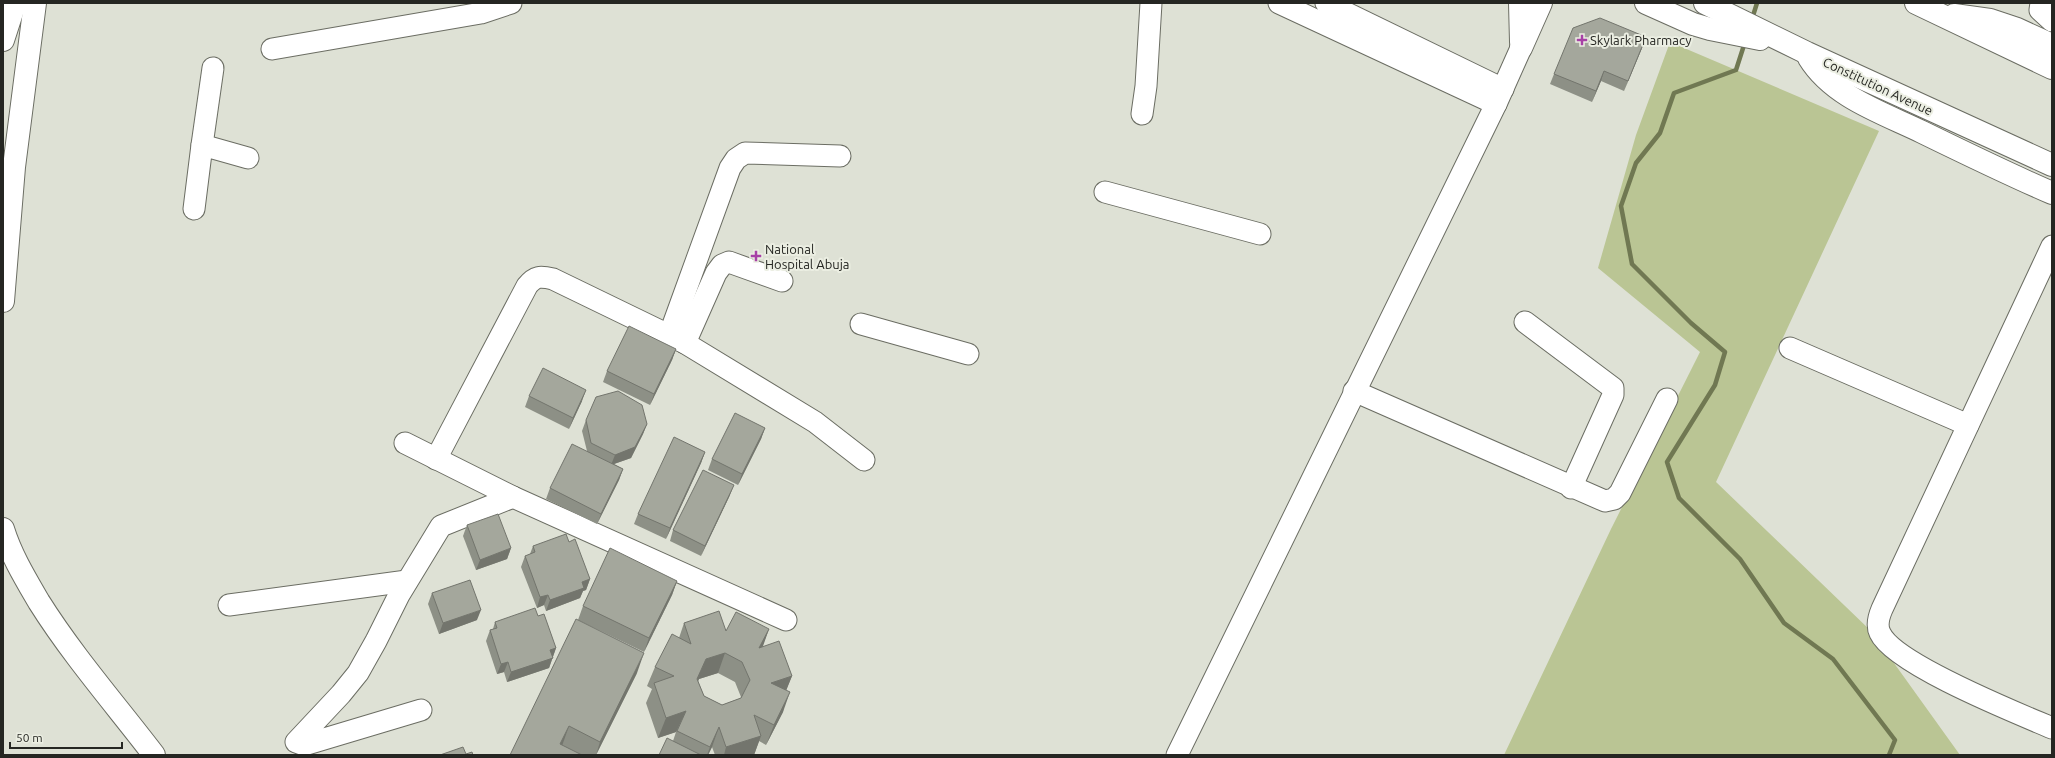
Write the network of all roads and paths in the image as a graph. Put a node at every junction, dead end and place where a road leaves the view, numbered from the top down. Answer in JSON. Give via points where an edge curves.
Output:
{"nodes":[{"id":1,"x":15,"y":3,"type":"edge"},
{"id":2,"x":35,"y":3,"type":"edge"},
{"id":3,"x":511,"y":3,"type":"edge"},
{"id":4,"x":1151,"y":3,"type":"edge"},
{"id":5,"x":1279,"y":3,"type":"edge"},
{"id":6,"x":1326,"y":3,"type":"edge"},
{"id":7,"x":1520,"y":3,"type":"edge"},
{"id":8,"x":1541,"y":3,"type":"edge"},
{"id":9,"x":1646,"y":3,"type":"edge"},
{"id":10,"x":1705,"y":3,"type":"edge"},
{"id":11,"x":1916,"y":3,"type":"edge"},
{"id":12,"x":2041,"y":3,"type":"edge"},
{"id":13,"x":1936,"y":13,"type":"junction"},
{"id":14,"x":2052,"y":21,"type":"edge"},
{"id":15,"x":3,"y":40,"type":"edge"},
{"id":16,"x":2052,"y":45,"type":"edge"},
{"id":17,"x":1521,"y":48,"type":"junction"},
{"id":18,"x":1797,"y":48,"type":"junction"},
{"id":19,"x":272,"y":49,"type":"dead end"},
{"id":20,"x":213,"y":68,"type":"dead end"},
{"id":21,"x":2052,"y":68,"type":"edge"},
{"id":22,"x":1499,"y":96,"type":"junction"},
{"id":23,"x":1142,"y":114,"type":"dead end"},
{"id":24,"x":202,"y":145,"type":"junction"},
{"id":25,"x":840,"y":156,"type":"dead end"},
{"id":26,"x":248,"y":158,"type":"dead end"},
{"id":27,"x":2052,"y":165,"type":"edge"},
{"id":28,"x":1105,"y":192,"type":"dead end"},
{"id":29,"x":2052,"y":193,"type":"edge"},
{"id":30,"x":194,"y":209,"type":"dead end"},
{"id":31,"x":1260,"y":234,"type":"dead end"},
{"id":32,"x":2052,"y":246,"type":"edge"},
{"id":33,"x":782,"y":281,"type":"dead end"},
{"id":34,"x":3,"y":301,"type":"edge"},
{"id":35,"x":1525,"y":322,"type":"dead end"},
{"id":36,"x":861,"y":324,"type":"dead end"},
{"id":37,"x":677,"y":340,"type":"junction"},
{"id":38,"x":1790,"y":348,"type":"dead end"},
{"id":39,"x":968,"y":354,"type":"dead end"},
{"id":40,"x":1354,"y":391,"type":"junction"},
{"id":41,"x":1666,"y":399,"type":"dead end"},
{"id":42,"x":1968,"y":425,"type":"junction"},
{"id":43,"x":405,"y":443,"type":"dead end"},
{"id":44,"x":436,"y":459,"type":"junction"},
{"id":45,"x":864,"y":460,"type":"dead end"},
{"id":46,"x":1571,"y":488,"type":"junction"},
{"id":47,"x":514,"y":497,"type":"junction"},
{"id":48,"x":3,"y":529,"type":"edge"},
{"id":49,"x":407,"y":581,"type":"junction"},
{"id":50,"x":229,"y":605,"type":"dead end"},
{"id":51,"x":786,"y":620,"type":"dead end"},
{"id":52,"x":421,"y":710,"type":"dead end"},
{"id":53,"x":2052,"y":728,"type":"edge"},
{"id":54,"x":154,"y":755,"type":"edge"},
{"id":55,"x":1177,"y":755,"type":"edge"}],
"edges":[{"from":1,"to":15,"type":"main road"},
{"from":2,"to":34,"type":"main road","via":[[14,167]]},
{"from":3,"to":19,"type":"street","via":[[481,13]]},
{"from":4,"to":23,"type":"street"},
{"from":5,"to":22,"type":"street"},
{"from":6,"to":22,"type":"street"},
{"from":7,"to":17,"type":"main road"},
{"from":8,"to":17,"type":"main road"},
{"from":9,"to":18,"type":"main road","via":[[1710,29]]},
{"from":10,"to":18,"type":"main road","name":"Constitution Avenue"},
{"from":11,"to":13,"type":"main road"},
{"from":12,"to":14,"type":"street","via":[[2040,10]]},
{"from":13,"to":16,"type":"main road","via":[[1990,20]]},
{"from":13,"to":21,"type":"main road"},
{"from":17,"to":22,"type":"street"},
{"from":18,"to":27,"type":"main road","name":"Constitution Avenue"},
{"from":18,"to":29,"type":"main road","via":[[1818,71],[1848,95],[1995,168]]},
{"from":20,"to":24,"type":"street"},
{"from":22,"to":40,"type":"street"},
{"from":24,"to":26,"type":"street"},
{"from":24,"to":30,"type":"street"},
{"from":25,"to":37,"type":"street","via":[[745,153],[736,158],[730,168]]},
{"from":28,"to":31,"type":"street"},
{"from":32,"to":42,"type":"street"},
{"from":33,"to":37,"type":"street","via":[[729,262],[722,265]]},
{"from":35,"to":46,"type":"street","via":[[1613,388],[1613,395]]},
{"from":36,"to":39,"type":"street"},
{"from":37,"to":44,"type":"street","via":[[553,279],[542,276],[534,278],[527,286]]},
{"from":37,"to":45,"type":"street","via":[[815,422]]},
{"from":38,"to":42,"type":"street"},
{"from":40,"to":46,"type":"street"},
{"from":40,"to":55,"type":"street"},
{"from":41,"to":46,"type":"street","via":[[1620,493],[1614,499],[1605,501]]},
{"from":42,"to":53,"type":"street","via":[[1882,609],[1878,620],[1879,632],[1895,649],[1940,677]]},
{"from":43,"to":44,"type":"street"},
{"from":44,"to":47,"type":"street"},
{"from":47,"to":49,"type":"street","via":[[441,526]]},
{"from":47,"to":51,"type":"street"},
{"from":48,"to":54,"type":"main road","via":[[8,545],[26,580],[66,644]]},
{"from":49,"to":50,"type":"street"},
{"from":49,"to":52,"type":"street","via":[[358,673],[296,742],[304,745]]}]}
